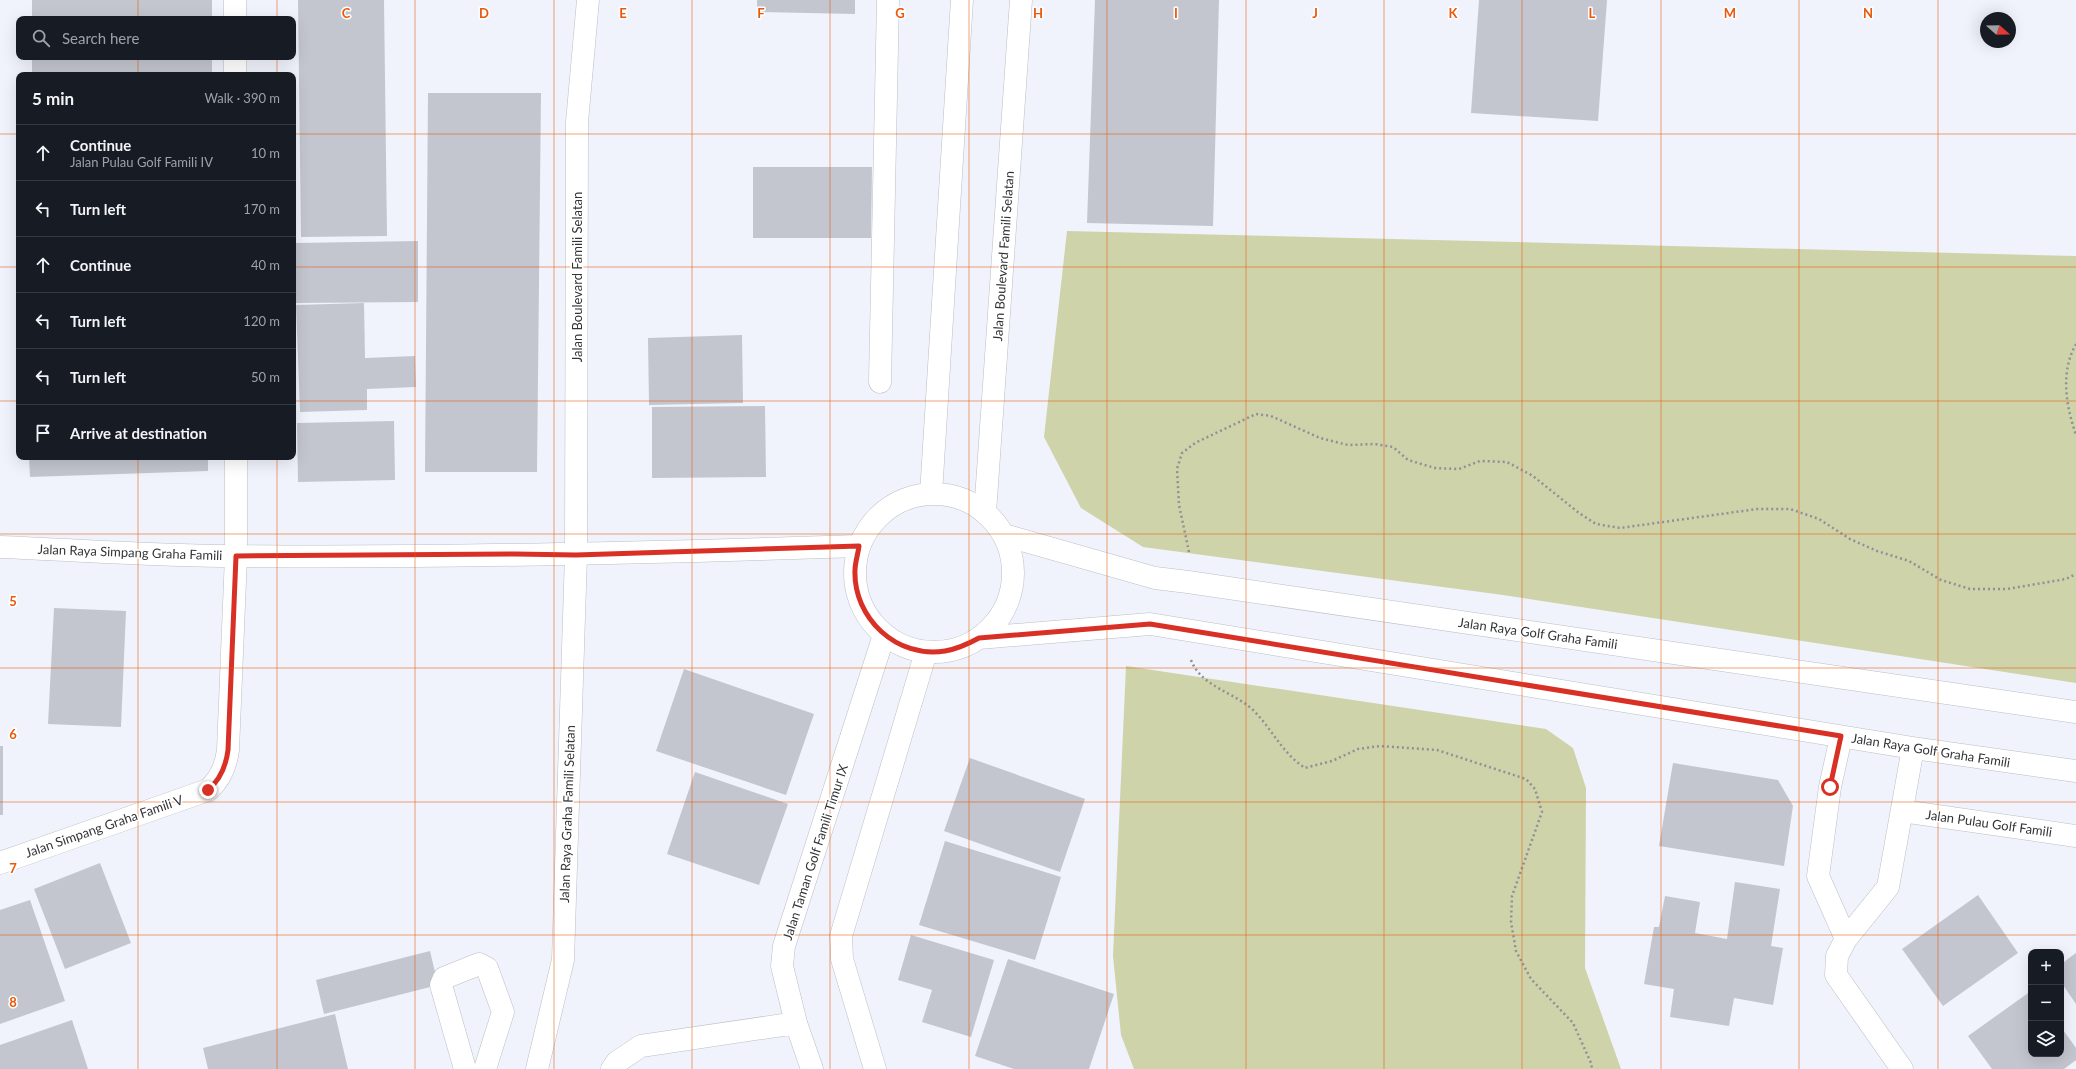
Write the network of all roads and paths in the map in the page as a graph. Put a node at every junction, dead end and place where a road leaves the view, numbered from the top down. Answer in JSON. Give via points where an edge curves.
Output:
{"nodes":[{"id":1,"x":235,"y":0,"type":"edge"},
{"id":2,"x":588,"y":0,"type":"edge"},
{"id":3,"x":888,"y":0,"type":"edge"},
{"id":4,"x":962,"y":0,"type":"edge"},
{"id":5,"x":1021,"y":0,"type":"edge"},
{"id":6,"x":235,"y":16,"type":"edge"},
{"id":7,"x":235,"y":60,"type":"edge"},
{"id":8,"x":235,"y":72,"type":"edge"},
{"id":9,"x":2076,"y":344,"type":"edge"},
{"id":10,"x":880,"y":382,"type":"dead end"},
{"id":11,"x":2076,"y":435,"type":"edge"},
{"id":12,"x":236,"y":460,"type":"edge"},
{"id":13,"x":931,"y":494,"type":"junction"},
{"id":14,"x":985,"y":512,"type":"junction"},
{"id":15,"x":1004,"y":535,"type":"junction"},
{"id":16,"x":859,"y":546,"type":"junction"},
{"id":17,"x":0,"y":547,"type":"edge"},
{"id":18,"x":576,"y":555,"type":"junction"},
{"id":19,"x":236,"y":556,"type":"junction"},
{"id":20,"x":884,"y":635,"type":"junction"},
{"id":21,"x":979,"y":638,"type":"junction"},
{"id":22,"x":926,"y":652,"type":"junction"},
{"id":23,"x":2076,"y":712,"type":"edge"},
{"id":24,"x":1841,"y":736,"type":"junction"},
{"id":25,"x":1913,"y":748,"type":"junction"},
{"id":26,"x":2076,"y":771,"type":"edge"},
{"id":27,"x":1902,"y":811,"type":"junction"},
{"id":28,"x":2076,"y":836,"type":"edge"},
{"id":29,"x":0,"y":863,"type":"edge"},
{"id":30,"x":1846,"y":939,"type":"junction"},
{"id":31,"x":796,"y":1022,"type":"junction"},
{"id":32,"x":466,"y":1069,"type":"edge"},
{"id":33,"x":485,"y":1069,"type":"edge"},
{"id":34,"x":537,"y":1069,"type":"edge"},
{"id":35,"x":612,"y":1069,"type":"edge"},
{"id":36,"x":812,"y":1069,"type":"edge"},
{"id":37,"x":874,"y":1069,"type":"edge"},
{"id":38,"x":1902,"y":1069,"type":"edge"}],
"edges":[{"from":1,"to":6,"type":"street"},
{"from":2,"to":18,"type":"street","name":"Jalan Boulevard Famili Selatan","via":[[577,122]]},
{"from":3,"to":10,"type":"street"},
{"from":4,"to":13,"type":"street"},
{"from":5,"to":14,"type":"street","name":"Jalan Boulevard Famili Selatan"},
{"from":7,"to":8,"type":"street"},
{"from":9,"to":11,"type":"path","via":[[2066,374],[2068,403]]},
{"from":12,"to":19,"type":"street","name":"Jalan Simpang Graha Famili V"},
{"from":13,"to":14,"type":"street","via":[[950,495],[969,502]]},
{"from":13,"to":16,"type":"street","via":[[908,498],[887,509],[870,525]]},
{"from":14,"to":15,"type":"street"},
{"from":15,"to":21,"type":"street","via":[[1011,557],[1012,580],[1007,602],[995,622]]},
{"from":15,"to":23,"type":"street","name":"Jalan Raya Golf Graha Famili","via":[[1155,578]]},
{"from":16,"to":18,"type":"street","name":"Jalan Raya Simpang Graha Famili"},
{"from":16,"to":20,"type":"street","via":[[854,570],[858,595],[868,617]]},
{"from":17,"to":19,"type":"street","name":"Jalan Raya Simpang Graha Famili"},
{"from":18,"to":19,"type":"street","name":"Jalan Raya Simpang Graha Famili"},
{"from":18,"to":34,"type":"street","name":"Jalan Raya Graha Famili Selatan","via":[[563,960]]},
{"from":19,"to":29,"type":"street","name":"Jalan Simpang Graha Famili V","via":[[228,750],[223,772],[216,783],[208,790]]},
{"from":20,"to":22,"type":"street","via":[[904,647]]},
{"from":20,"to":31,"type":"street","name":"Jalan Taman Golf Famili Timur IX","via":[[784,946],[782,966]]},
{"from":21,"to":22,"type":"street","via":[[944,651]]},
{"from":21,"to":24,"type":"street","name":"Jalan Raya Golf Graha Famili","via":[[1150,624]]},
{"from":22,"to":37,"type":"street","via":[[841,936],[842,959]]},
{"from":24,"to":25,"type":"street","name":"Jalan Raya Golf Graha Famili"},
{"from":24,"to":30,"type":"street","via":[[1830,787],[1818,876]]},
{"from":25,"to":26,"type":"street","name":"Jalan Raya Golf Graha Famili"},
{"from":25,"to":27,"type":"street"},
{"from":27,"to":28,"type":"street","name":"Jalan Pulau Golf Famili"},
{"from":27,"to":30,"type":"street","via":[[1888,887]]},
{"from":30,"to":38,"type":"street","via":[[1837,956],[1836,975]]},
{"from":31,"to":35,"type":"street","via":[[641,1046],[617,1062]]},
{"from":31,"to":36,"type":"street","name":"Jalan Taman Golf Famili Timur IX"},
{"from":32,"to":33,"type":"street","via":[[441,985],[444,978],[479,964],[487,968],[503,1012]]}]}
